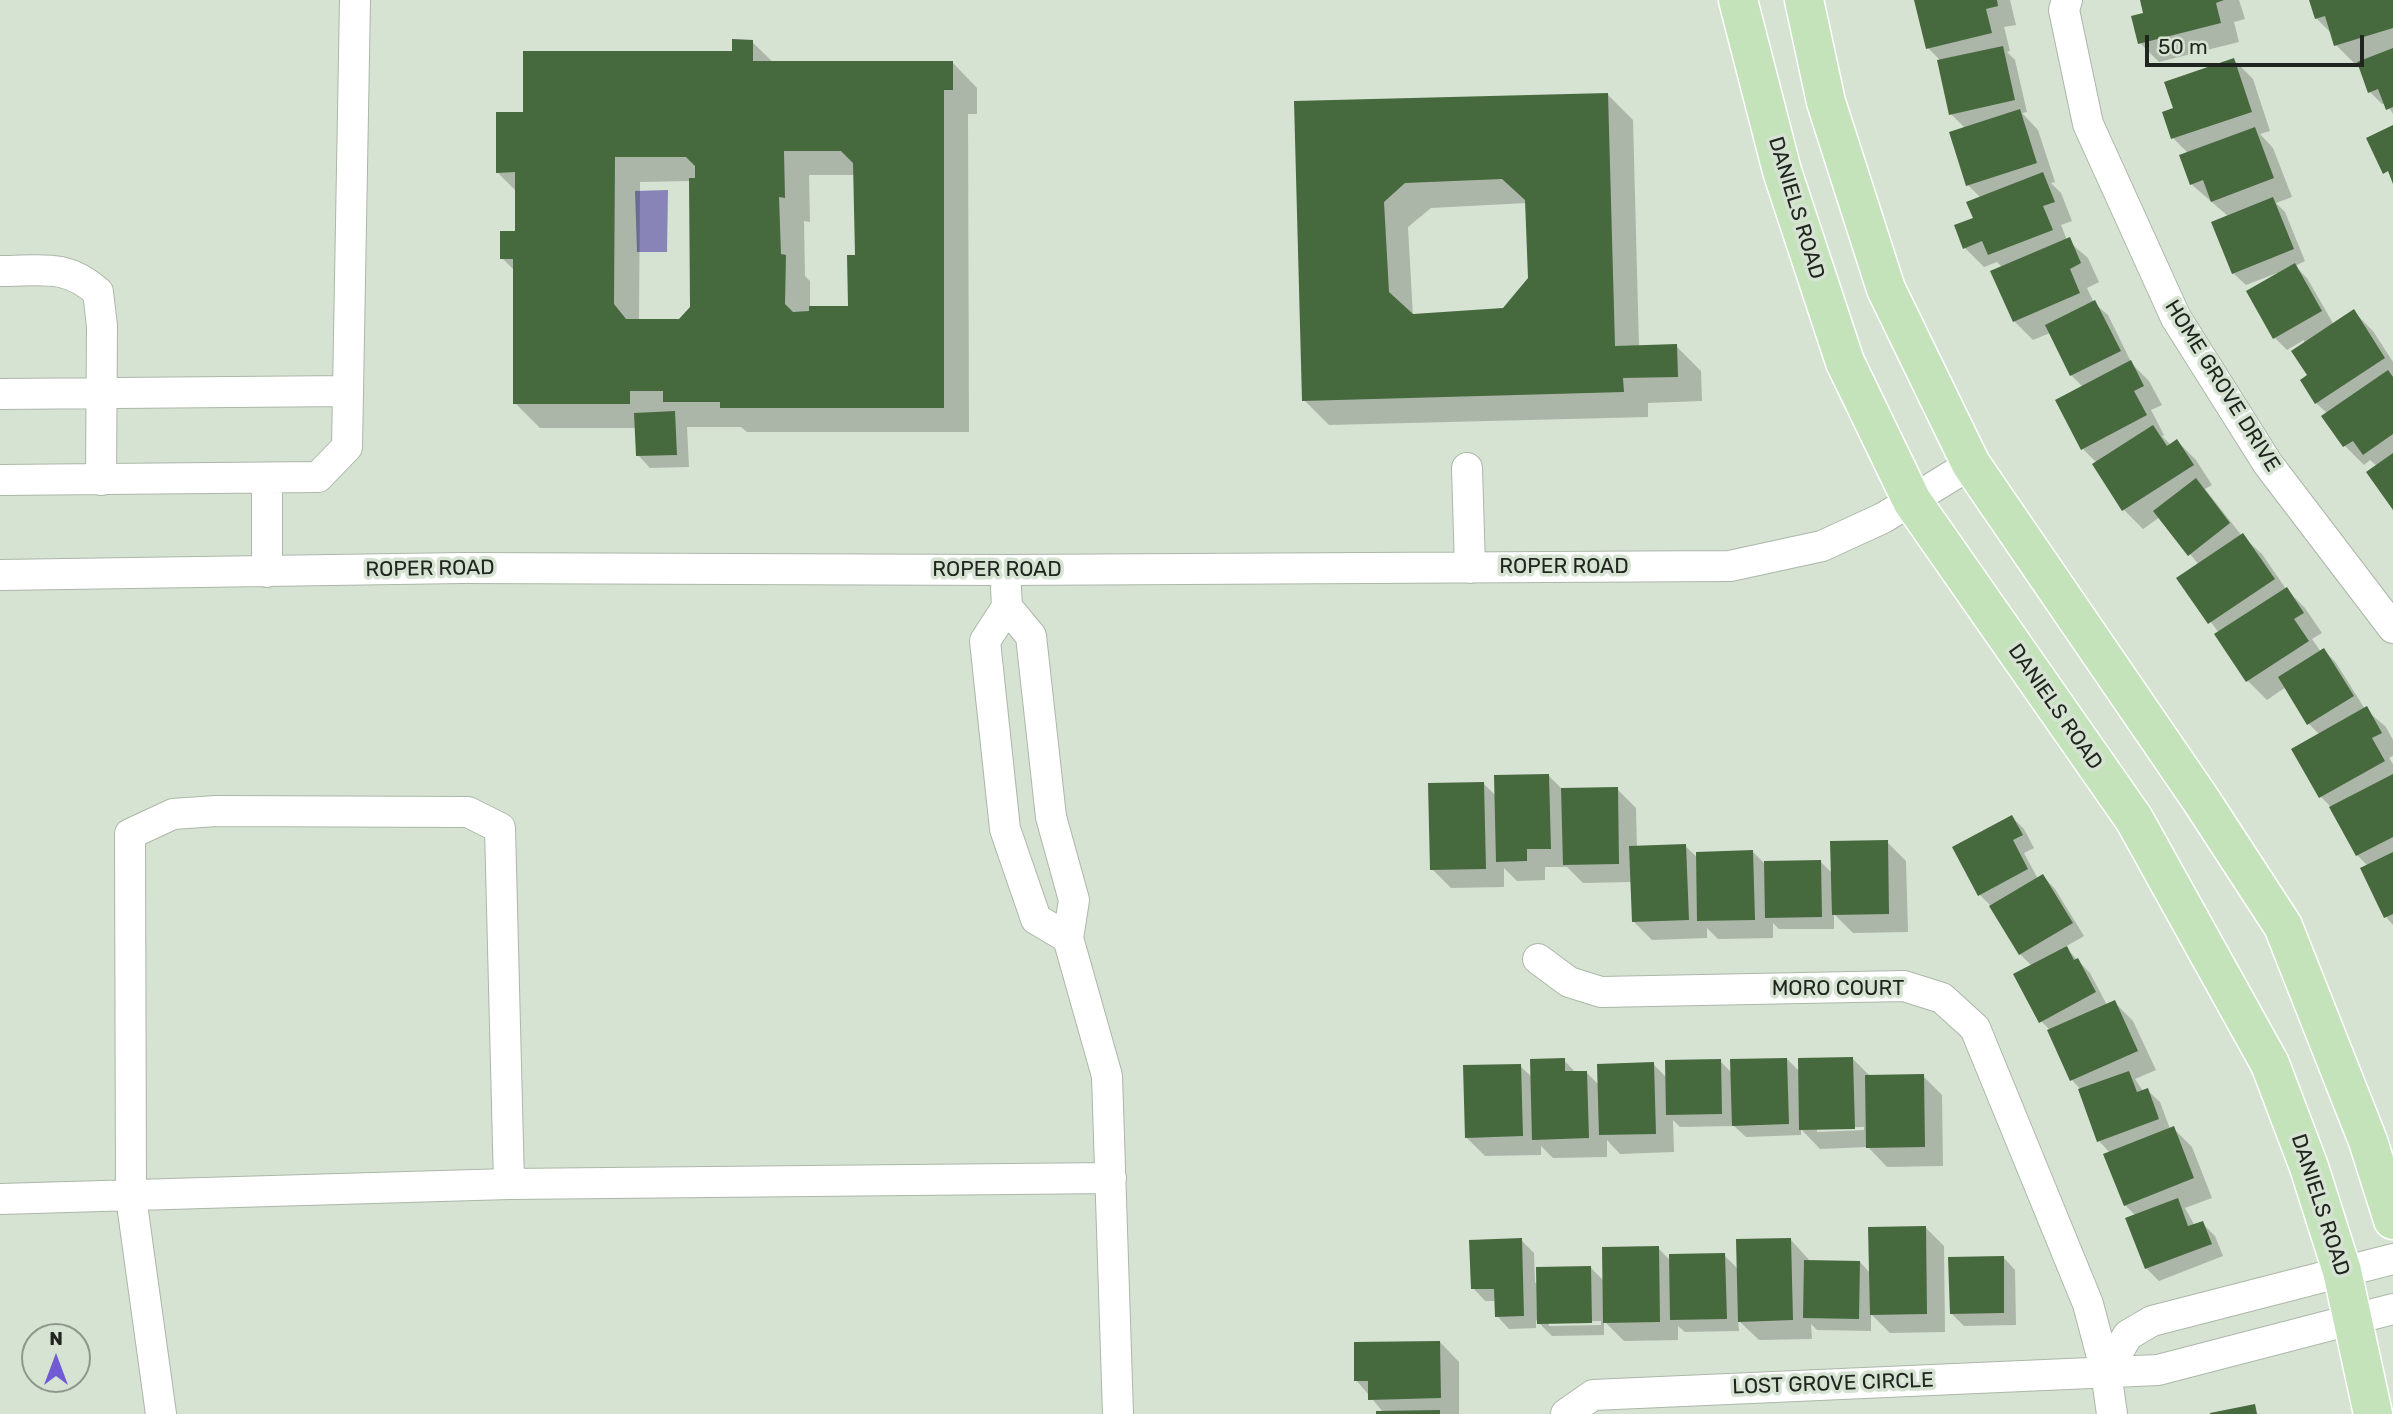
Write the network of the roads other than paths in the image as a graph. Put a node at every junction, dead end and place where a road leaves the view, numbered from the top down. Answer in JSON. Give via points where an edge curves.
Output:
{"nodes":[{"id":1,"x":355,"y":0,"type":"edge"},
{"id":2,"x":1738,"y":0,"type":"edge"},
{"id":3,"x":1804,"y":0,"type":"edge"},
{"id":4,"x":2067,"y":0,"type":"edge"},
{"id":5,"x":0,"y":271,"type":"edge"},
{"id":6,"x":348,"y":391,"type":"junction"},
{"id":7,"x":103,"y":393,"type":"junction"},
{"id":8,"x":0,"y":394,"type":"edge"},
{"id":9,"x":1971,"y":464,"type":"junction"},
{"id":10,"x":1467,"y":468,"type":"dead end"},
{"id":11,"x":267,"y":478,"type":"junction"},
{"id":12,"x":0,"y":480,"type":"edge"},
{"id":13,"x":101,"y":480,"type":"junction"},
{"id":14,"x":1912,"y":501,"type":"junction"},
{"id":15,"x":1470,"y":568,"type":"junction"},
{"id":16,"x":1005,"y":570,"type":"junction"},
{"id":17,"x":267,"y":572,"type":"junction"},
{"id":18,"x":0,"y":575,"type":"edge"},
{"id":19,"x":1007,"y":607,"type":"junction"},
{"id":20,"x":2393,"y":628,"type":"edge"},
{"id":21,"x":1051,"y":817,"type":"junction"},
{"id":22,"x":1005,"y":829,"type":"junction"},
{"id":23,"x":1068,"y":938,"type":"junction"},
{"id":24,"x":1538,"y":959,"type":"dead end"},
{"id":25,"x":1111,"y":1178,"type":"junction"},
{"id":26,"x":509,"y":1184,"type":"junction"},
{"id":27,"x":131,"y":1197,"type":"junction"},
{"id":28,"x":0,"y":1199,"type":"edge"},
{"id":29,"x":2393,"y":1220,"type":"edge"},
{"id":30,"x":2393,"y":1259,"type":"edge"},
{"id":31,"x":2342,"y":1271,"type":"junction"},
{"id":32,"x":2393,"y":1309,"type":"edge"},
{"id":33,"x":2354,"y":1319,"type":"junction"},
{"id":34,"x":2106,"y":1372,"type":"junction"},
{"id":35,"x":161,"y":1414,"type":"edge"},
{"id":36,"x":1118,"y":1414,"type":"edge"},
{"id":37,"x":1566,"y":1414,"type":"edge"},
{"id":38,"x":2112,"y":1414,"type":"edge"},
{"id":39,"x":2373,"y":1414,"type":"edge"}],
"edges":[{"from":1,"to":6,"type":"street"},
{"from":2,"to":14,"type":"main road","name":"DANIELS ROAD","via":[[1782,172],[1845,362]]},
{"from":3,"to":9,"type":"main road","via":[[1826,102],[1886,289]]},
{"from":4,"to":20,"type":"street","name":"HOME GROVE DRIVE","via":[[2064,10],[2088,124],[2176,318],[2268,464]]},
{"from":5,"to":7,"type":"street","via":[[58,271],[81,277],[98,292]]},
{"from":6,"to":7,"type":"street"},
{"from":6,"to":11,"type":"street","via":[[347,447],[318,477]]},
{"from":7,"to":8,"type":"street"},
{"from":7,"to":13,"type":"street"},
{"from":9,"to":14,"type":"street","name":"ROPER ROAD"},
{"from":9,"to":29,"type":"main road","via":[[2283,926],[2368,1141]]},
{"from":10,"to":15,"type":"street"},
{"from":11,"to":13,"type":"street"},
{"from":11,"to":17,"type":"street"},
{"from":12,"to":13,"type":"street"},
{"from":14,"to":15,"type":"street","name":"ROPER ROAD","via":[[1822,547],[1730,566]]},
{"from":14,"to":31,"type":"main road","name":"DANIELS ROAD","via":[[2134,819],[2213,959],[2270,1064]]},
{"from":15,"to":16,"type":"street","name":"ROPER ROAD"},
{"from":16,"to":17,"type":"street","name":"ROPER ROAD"},
{"from":16,"to":19,"type":"street"},
{"from":17,"to":18,"type":"street","name":"ROPER ROAD"},
{"from":19,"to":21,"type":"street","via":[[1031,636]]},
{"from":19,"to":22,"type":"street","via":[[985,641]]},
{"from":21,"to":22,"type":"street"},
{"from":21,"to":23,"type":"street","via":[[1074,900]]},
{"from":22,"to":23,"type":"street","via":[[1036,919]]},
{"from":23,"to":25,"type":"street","via":[[1107,1076]]},
{"from":24,"to":34,"type":"street","name":"MORO COURT","via":[[1569,982],[1601,992],[1905,986],[1942,998],[1975,1028],[2088,1304]]},
{"from":25,"to":26,"type":"street"},
{"from":25,"to":36,"type":"street"},
{"from":26,"to":27,"type":"street"},
{"from":26,"to":27,"type":"street","via":[[500,828],[468,812],[216,811],[173,814],[130,834]]},
{"from":27,"to":28,"type":"street"},
{"from":27,"to":35,"type":"street"},
{"from":30,"to":31,"type":"street"},
{"from":31,"to":33,"type":"main road","name":"DANIELS ROAD"},
{"from":31,"to":34,"type":"street","via":[[2152,1321],[2127,1335]]},
{"from":32,"to":33,"type":"street","name":"LOST GROVE CIRCLE"},
{"from":33,"to":34,"type":"street","name":"LOST GROVE CIRCLE","via":[[2158,1370]]},
{"from":33,"to":39,"type":"main road","name":"DANIELS ROAD"},
{"from":34,"to":37,"type":"street","name":"LOST GROVE CIRCLE","via":[[1593,1395]]},
{"from":34,"to":38,"type":"street"}]}
